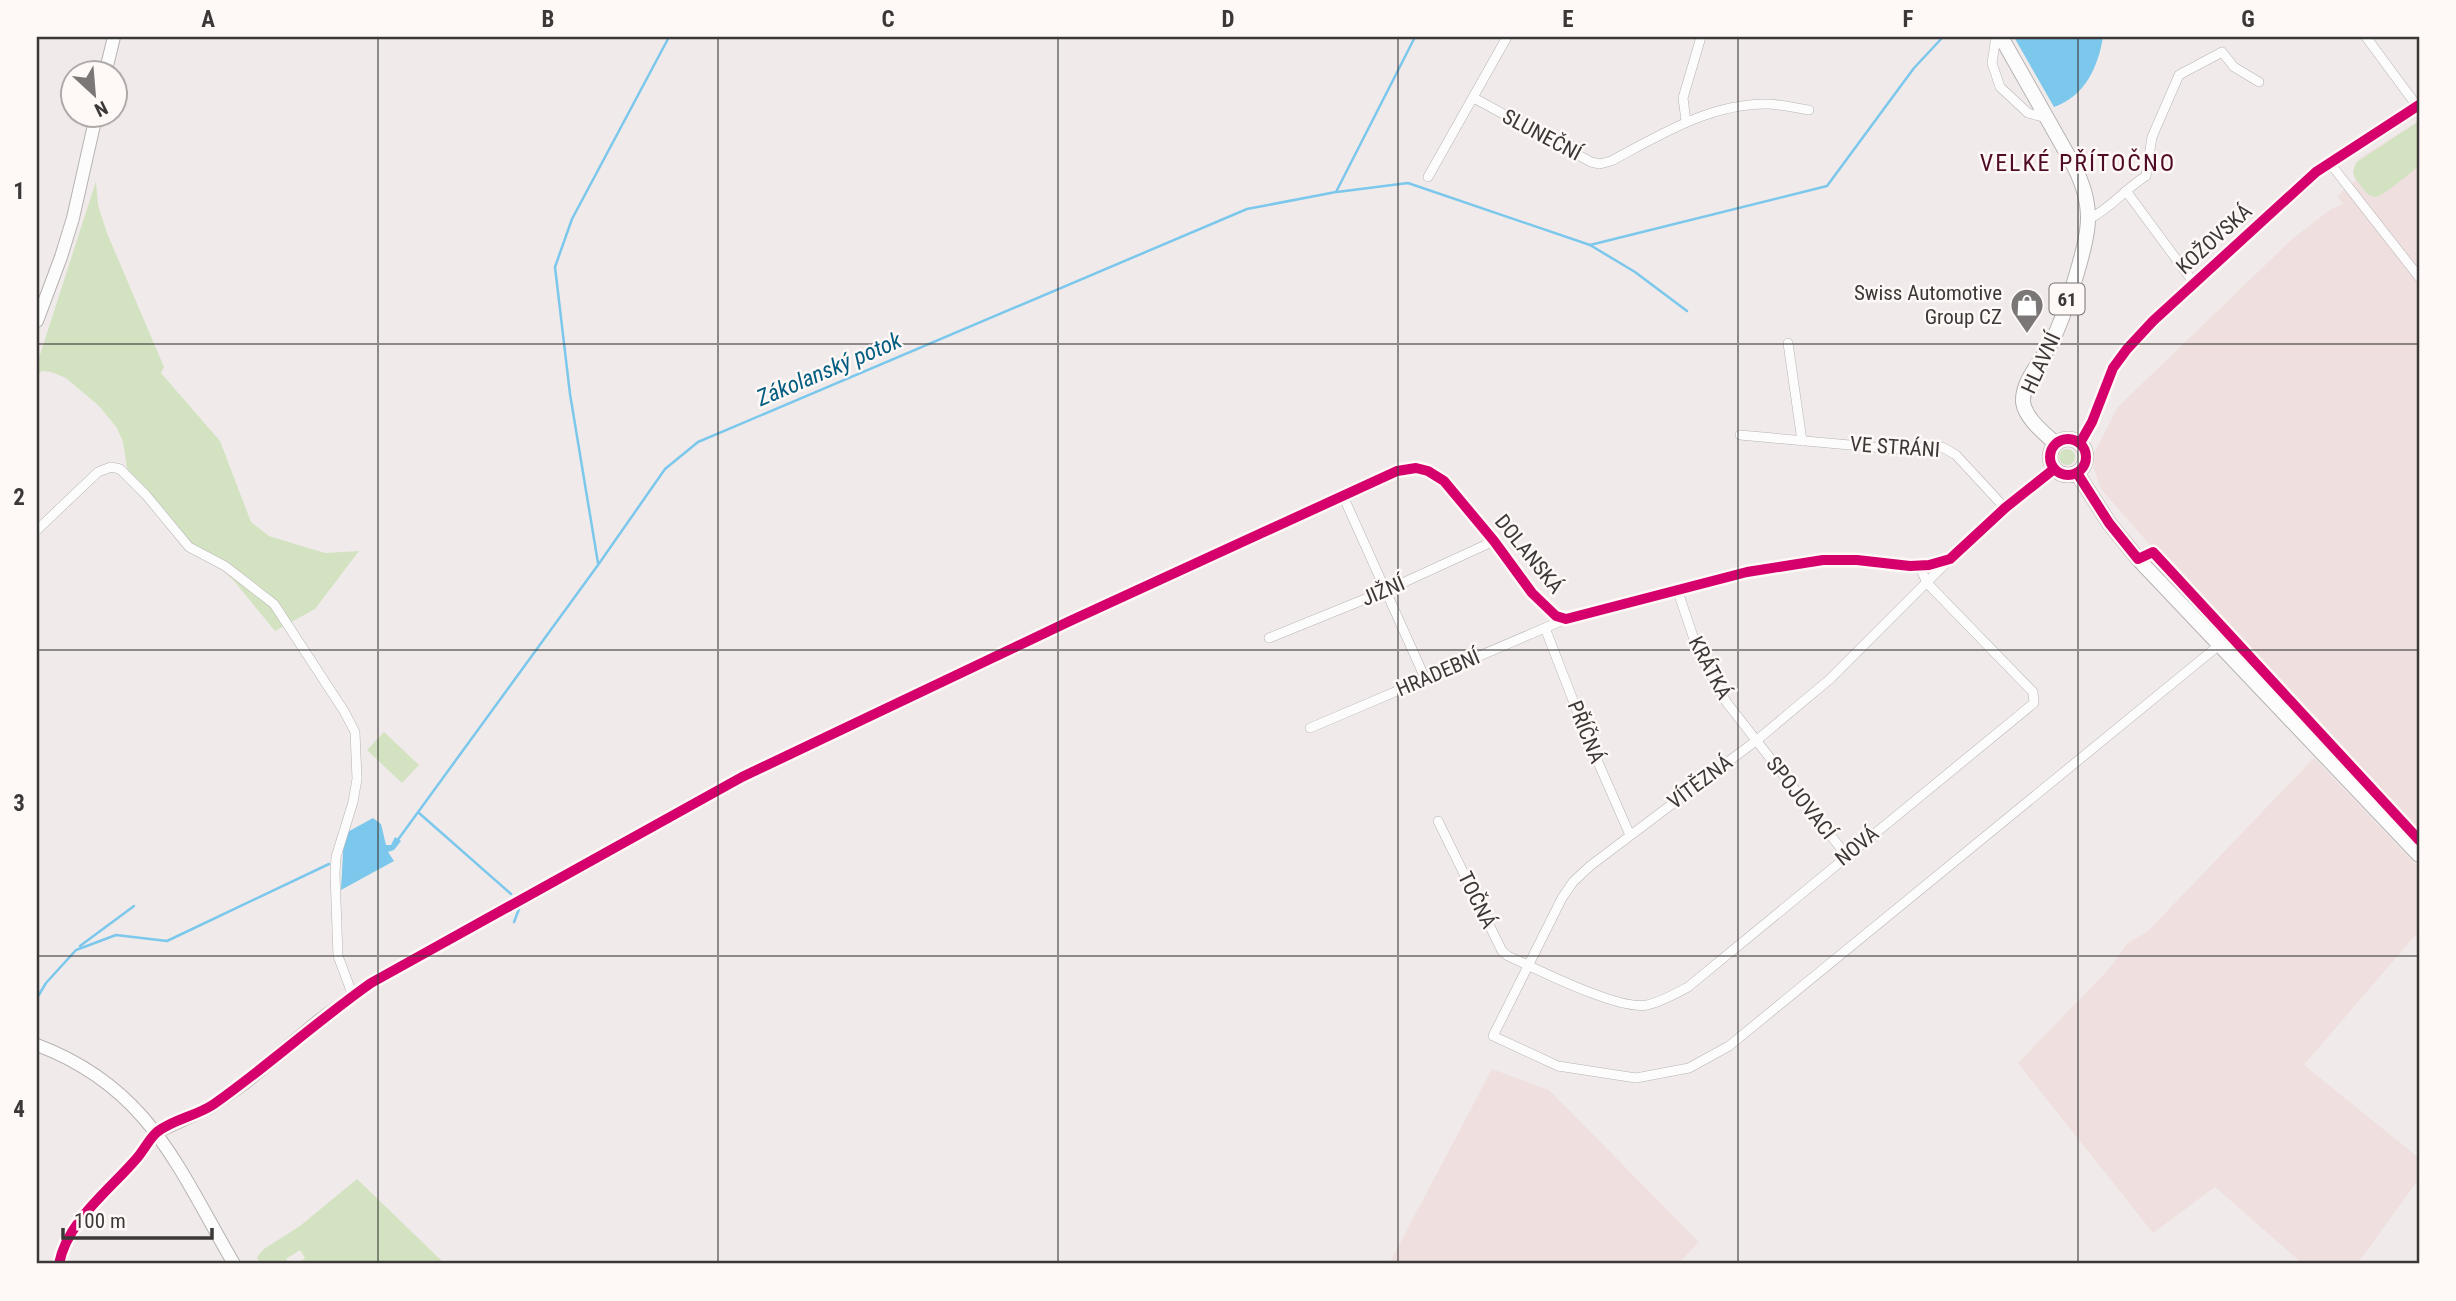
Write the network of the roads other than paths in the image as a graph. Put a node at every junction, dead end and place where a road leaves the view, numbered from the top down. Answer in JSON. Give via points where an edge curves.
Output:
{"nodes":[{"id":1,"x":114,"y":37,"type":"edge"},
{"id":2,"x":1507,"y":37,"type":"edge"},
{"id":3,"x":1702,"y":37,"type":"edge"},
{"id":4,"x":1999,"y":37,"type":"edge"},
{"id":5,"x":2366,"y":37,"type":"edge"},
{"id":6,"x":109,"y":60,"type":"edge"},
{"id":7,"x":2259,"y":82,"type":"dead end"},
{"id":8,"x":1474,"y":98,"type":"junction"},
{"id":9,"x":2418,"y":106,"type":"edge"},
{"id":10,"x":1809,"y":110,"type":"dead end"},
{"id":11,"x":2046,"y":118,"type":"junction"},
{"id":12,"x":1686,"y":121,"type":"junction"},
{"id":13,"x":93,"y":130,"type":"edge"},
{"id":14,"x":2329,"y":162,"type":"junction"},
{"id":15,"x":1428,"y":177,"type":"dead end"},
{"id":16,"x":2126,"y":191,"type":"junction"},
{"id":17,"x":2089,"y":219,"type":"junction"},
{"id":18,"x":2419,"y":277,"type":"edge"},
{"id":19,"x":2194,"y":283,"type":"junction"},
{"id":20,"x":37,"y":321,"type":"edge"},
{"id":21,"x":1788,"y":343,"type":"dead end"},
{"id":22,"x":1740,"y":435,"type":"dead end"},
{"id":23,"x":1802,"y":440,"type":"junction"},
{"id":24,"x":2055,"y":443,"type":"junction"},
{"id":25,"x":2080,"y":443,"type":"junction"},
{"id":26,"x":2054,"y":470,"type":"junction"},
{"id":27,"x":2077,"y":473,"type":"junction"},
{"id":28,"x":1343,"y":496,"type":"junction"},
{"id":29,"x":2005,"y":508,"type":"junction"},
{"id":30,"x":37,"y":530,"type":"edge"},
{"id":31,"x":1494,"y":541,"type":"junction"},
{"id":32,"x":1950,"y":558,"type":"junction"},
{"id":33,"x":1919,"y":565,"type":"junction"},
{"id":34,"x":1927,"y":583,"type":"junction"},
{"id":35,"x":1677,"y":589,"type":"junction"},
{"id":36,"x":1385,"y":591,"type":"junction"},
{"id":37,"x":1566,"y":620,"type":"junction"},
{"id":38,"x":1545,"y":628,"type":"junction"},
{"id":39,"x":1269,"y":638,"type":"dead end"},
{"id":40,"x":2218,"y":646,"type":"junction"},
{"id":41,"x":1425,"y":678,"type":"junction"},
{"id":42,"x":1310,"y":728,"type":"dead end"},
{"id":43,"x":1757,"y":740,"type":"junction"},
{"id":44,"x":1438,"y":821,"type":"dead end"},
{"id":45,"x":1630,"y":835,"type":"junction"},
{"id":46,"x":1846,"y":855,"type":"junction"},
{"id":47,"x":2419,"y":855,"type":"edge"},
{"id":48,"x":1529,"y":965,"type":"junction"},
{"id":49,"x":353,"y":996,"type":"junction"},
{"id":50,"x":37,"y":1045,"type":"edge"},
{"id":51,"x":157,"y":1132,"type":"junction"},
{"id":52,"x":59,"y":1264,"type":"edge"},
{"id":53,"x":234,"y":1264,"type":"edge"}],
"edges":[{"from":1,"to":6,"type":"street"},
{"from":2,"to":8,"type":"street"},
{"from":3,"to":12,"type":"street","via":[[1683,98]]},
{"from":4,"to":11,"type":"main road","name":"HLAVNÍ","number":"61"},
{"from":4,"to":11,"type":"street","name":"HLAVNÍ","via":[[1992,63],[2000,87],[2028,113]]},
{"from":5,"to":9,"type":"street"},
{"from":7,"to":16,"type":"street","via":[[2222,52],[2179,75],[2152,137],[2146,176]]},
{"from":8,"to":12,"type":"street","name":"SLUNEČNÍ","via":[[1600,164]]},
{"from":8,"to":15,"type":"street"},
{"from":9,"to":14,"type":"street","name":"KOŽOVSKÁ"},
{"from":10,"to":12,"type":"street","name":"SLUNEČNÍ","via":[[1768,104],[1730,108]]},
{"from":11,"to":17,"type":"main road","name":"HLAVNÍ","number":"61","via":[[2081,180]]},
{"from":13,"to":20,"type":"street","via":[[61,257]]},
{"from":14,"to":18,"type":"street"},
{"from":14,"to":19,"type":"street","name":"KOŽOVSKÁ"},
{"from":16,"to":17,"type":"street","via":[[2107,210]]},
{"from":16,"to":19,"type":"street"},
{"from":17,"to":24,"type":"main road","name":"HLAVNÍ","number":"61","via":[[2062,317],[2023,396],[2026,412]]},
{"from":19,"to":25,"type":"street","name":"KOŽOVSKÁ","via":[[2119,358]]},
{"from":21,"to":23,"type":"street"},
{"from":22,"to":23,"type":"street","name":"VE STRÁNI"},
{"from":23,"to":29,"type":"street","name":"VE STRÁNI","via":[[1894,449],[1942,447],[1956,455]]},
{"from":24,"to":25,"type":"main road","via":[[2070,439]]},
{"from":24,"to":26,"type":"main road","via":[[2049,456]]},
{"from":25,"to":27,"type":"main road","via":[[2086,462]]},
{"from":26,"to":27,"type":"main road","via":[[2065,475]]},
{"from":26,"to":29,"type":"street","name":"DOLANSKÁ"},
{"from":27,"to":40,"type":"main road","via":[[2118,536]]},
{"from":28,"to":31,"type":"street","name":"DOLANSKÁ","via":[[1396,471],[1428,471],[1444,481]]},
{"from":28,"to":36,"type":"street"},
{"from":28,"to":49,"type":"street","name":"DOLANSKÁ","via":[[742,777]]},
{"from":29,"to":32,"type":"street","name":"DOLANSKÁ"},
{"from":30,"to":49,"type":"street","via":[[98,472],[120,469],[188,547],[225,566],[274,604],[355,732],[357,779],[335,874],[338,956]]},
{"from":31,"to":36,"type":"street","name":"JIŽNÍ"},
{"from":31,"to":37,"type":"street","name":"DOLANSKÁ","via":[[1532,593]]},
{"from":32,"to":33,"type":"street","name":"DOLANSKÁ"},
{"from":32,"to":34,"type":"street","name":"VÍTĚZNÁ"},
{"from":33,"to":34,"type":"street"},
{"from":33,"to":35,"type":"street","name":"DOLANSKÁ","via":[[1823,560]]},
{"from":34,"to":43,"type":"street","name":"VÍTĚZNÁ","via":[[1830,679]]},
{"from":34,"to":46,"type":"street","name":"NOVÁ","via":[[2033,692],[2034,703]]},
{"from":35,"to":37,"type":"street","name":"DOLANSKÁ"},
{"from":35,"to":43,"type":"street","name":"KRÁTKÁ","via":[[1708,672]]},
{"from":36,"to":39,"type":"street","name":"JIŽNÍ"},
{"from":36,"to":41,"type":"street"},
{"from":37,"to":38,"type":"street","name":"HRADEBNÍ"},
{"from":38,"to":41,"type":"street","name":"HRADEBNÍ"},
{"from":38,"to":45,"type":"street","name":"PŘÍČNÁ"},
{"from":40,"to":47,"type":"main road"},
{"from":40,"to":48,"type":"street","name":"VÍTĚZNÁ","via":[[1729,1046],[1689,1068],[1636,1078],[1558,1066],[1493,1036]]},
{"from":41,"to":42,"type":"street","name":"HRADEBNÍ"},
{"from":43,"to":45,"type":"street","name":"VÍTĚZNÁ"},
{"from":43,"to":46,"type":"street","name":"SPOJOVACÍ"},
{"from":44,"to":48,"type":"street","name":"TOČNÁ","via":[[1502,951]]},
{"from":45,"to":48,"type":"street","name":"VÍTĚZNÁ","via":[[1573,882]]},
{"from":46,"to":48,"type":"street","name":"NOVÁ","via":[[1688,987],[1658,1002],[1623,1005]]},
{"from":49,"to":51,"type":"street","name":"DOLANSKÁ","via":[[209,1108]]},
{"from":50,"to":51,"type":"street","via":[[94,1073]]},
{"from":51,"to":52,"type":"street","via":[[81,1220]]},
{"from":51,"to":53,"type":"street"}]}
